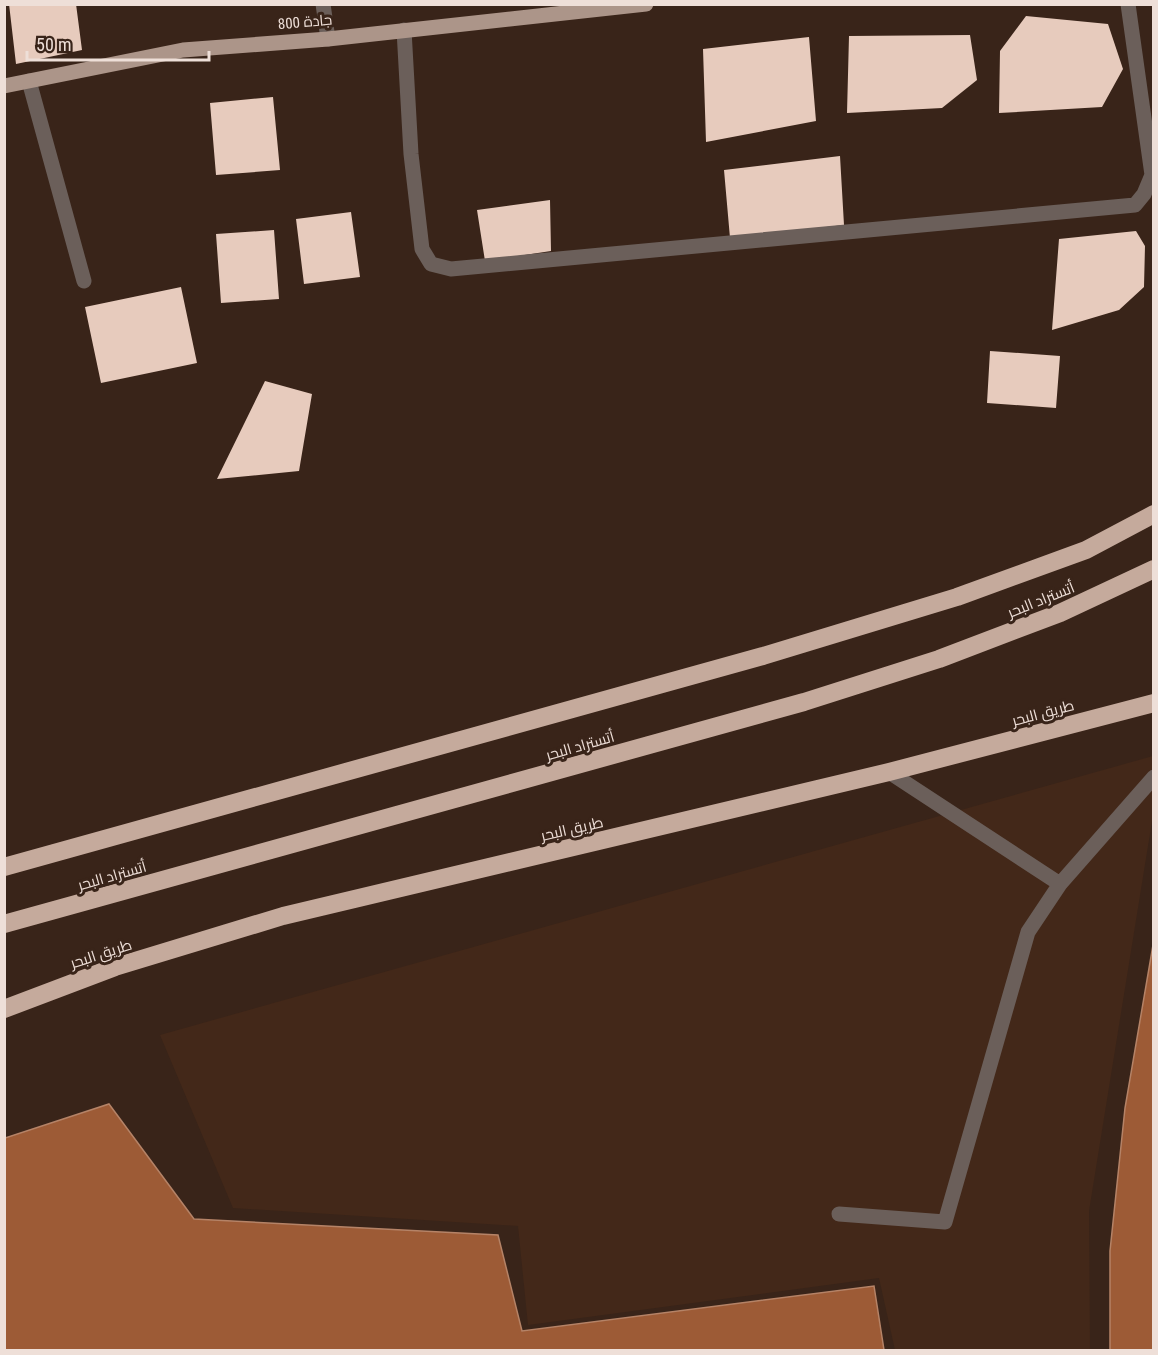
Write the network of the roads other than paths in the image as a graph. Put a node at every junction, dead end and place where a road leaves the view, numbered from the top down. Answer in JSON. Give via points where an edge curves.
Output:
{"nodes":[{"id":1,"x":323,"y":4,"type":"edge"},
{"id":2,"x":646,"y":4,"type":"edge"},
{"id":3,"x":1128,"y":4,"type":"edge"},
{"id":4,"x":404,"y":30,"type":"junction"},
{"id":5,"x":328,"y":39,"type":"junction"},
{"id":6,"x":29,"y":81,"type":"junction"},
{"id":7,"x":4,"y":86,"type":"edge"},
{"id":8,"x":84,"y":281,"type":"dead end"},
{"id":9,"x":1154,"y":514,"type":"edge"},
{"id":10,"x":1154,"y":569,"type":"edge"},
{"id":11,"x":1154,"y":703,"type":"edge"},
{"id":12,"x":889,"y":772,"type":"junction"},
{"id":13,"x":1154,"y":777,"type":"edge"},
{"id":14,"x":4,"y":867,"type":"edge"},
{"id":15,"x":1060,"y":884,"type":"junction"},
{"id":16,"x":4,"y":924,"type":"edge"},
{"id":17,"x":4,"y":1009,"type":"edge"},
{"id":18,"x":839,"y":1214,"type":"dead end"}],
"edges":[{"from":1,"to":5,"type":"street"},
{"from":2,"to":4,"type":"main road","name":"جادة 800"},
{"from":3,"to":4,"type":"street","via":[[1152,175],[1135,205],[451,269],[431,264],[422,249],[411,154]]},
{"from":4,"to":5,"type":"main road","name":"جادة 800"},
{"from":5,"to":6,"type":"main road","name":"جادة 800","via":[[183,50]]},
{"from":6,"to":7,"type":"main road","name":"جادة 800"},
{"from":6,"to":8,"type":"street"},
{"from":9,"to":14,"type":"highway","name":"أتستراد البحر","via":[[1086,550],[934,604],[763,656]]},
{"from":10,"to":16,"type":"highway","name":"أتستراد البحر","via":[[1038,622],[804,702]]},
{"from":11,"to":12,"type":"highway","name":"طريق البحر"},
{"from":12,"to":15,"type":"street"},
{"from":12,"to":17,"type":"highway","name":"طريق البحر","via":[[283,916],[115,968]]},
{"from":13,"to":15,"type":"street"},
{"from":15,"to":18,"type":"street","via":[[1028,932],[945,1222]]}]}
